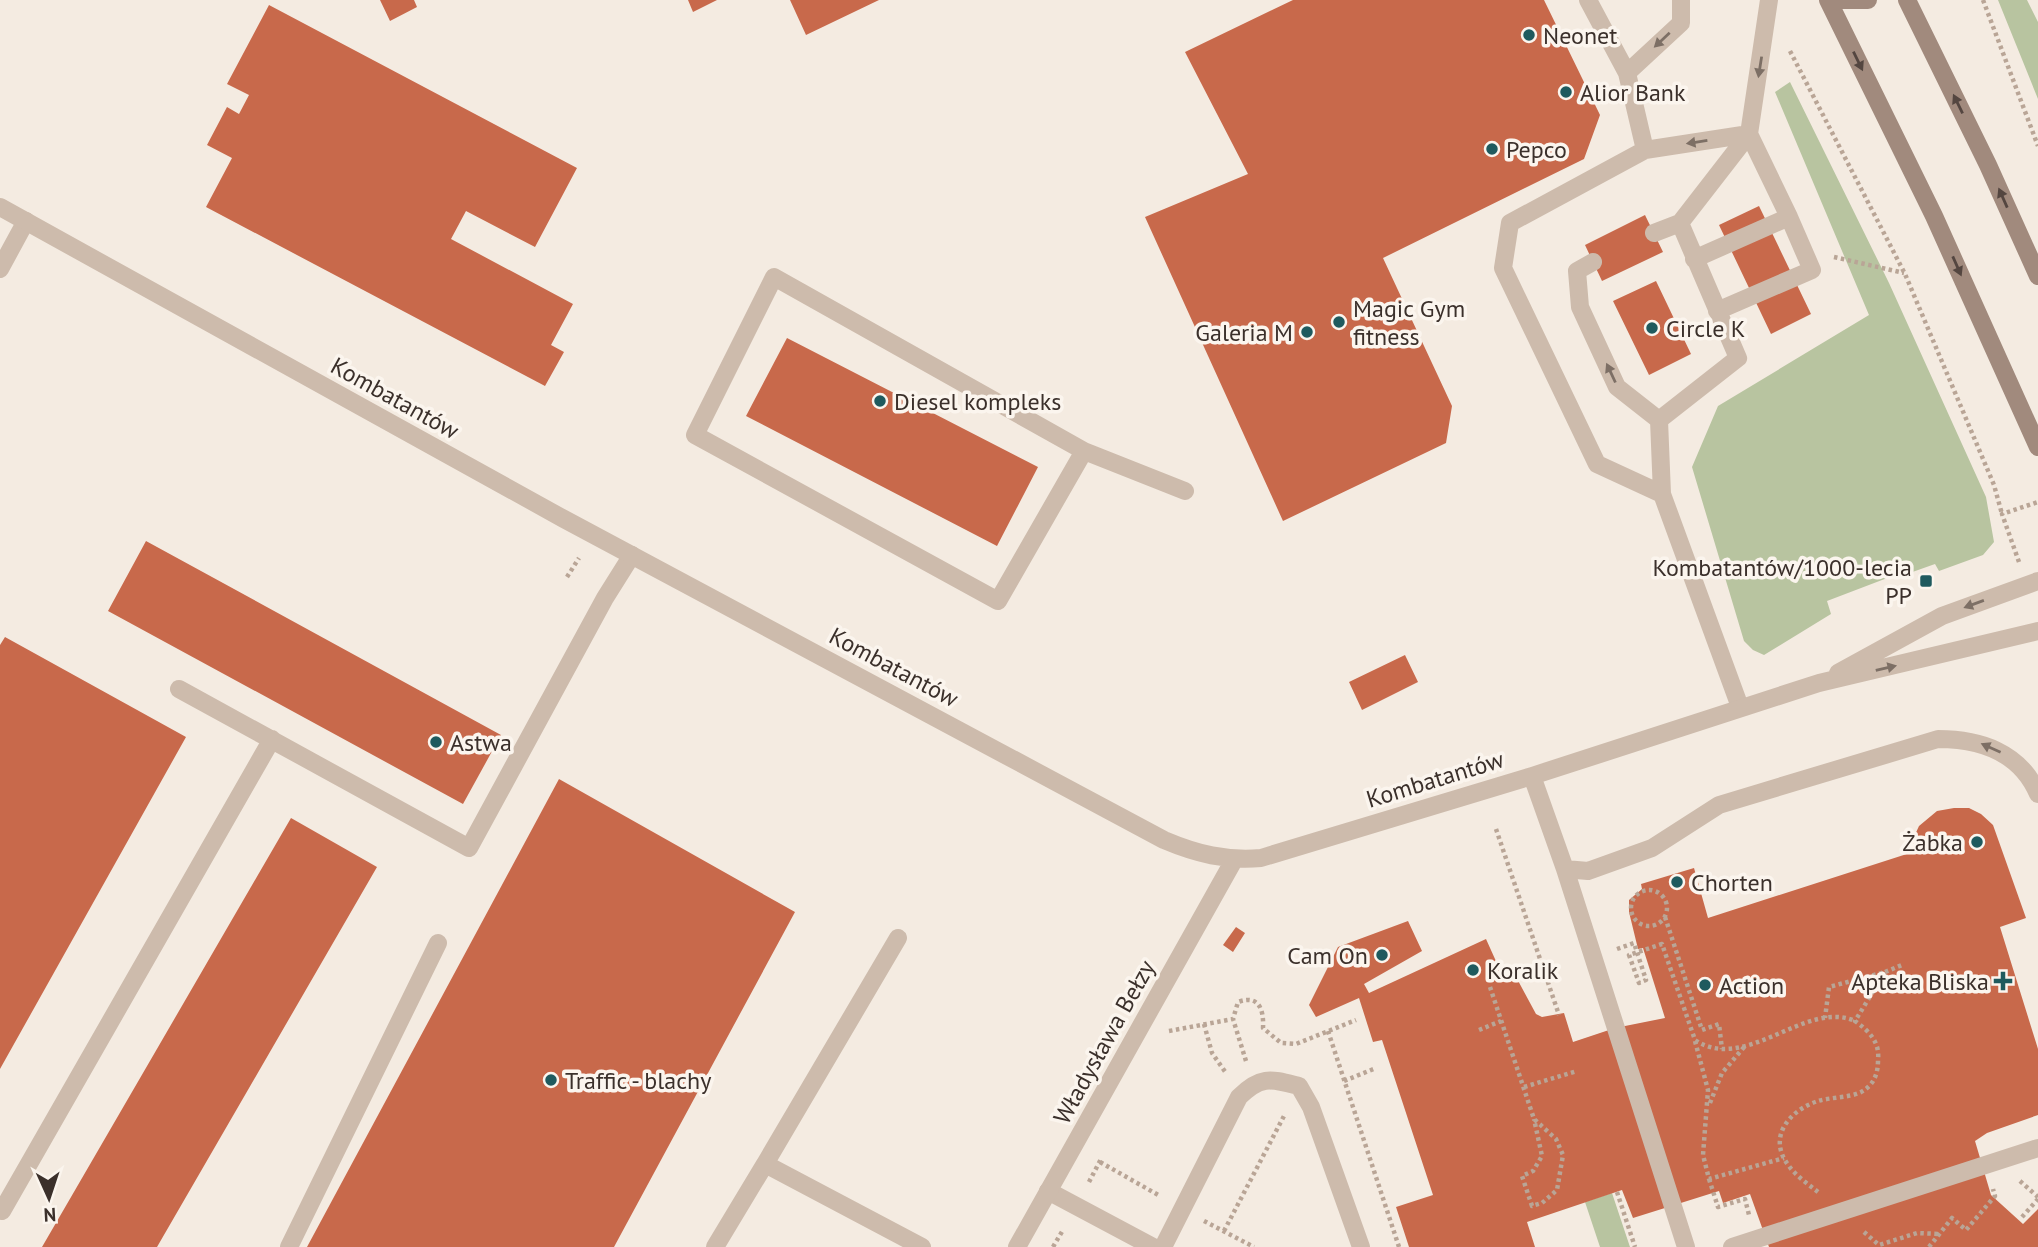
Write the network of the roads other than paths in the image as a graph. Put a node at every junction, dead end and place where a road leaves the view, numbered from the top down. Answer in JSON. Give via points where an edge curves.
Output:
{"nodes":[{"id":1,"x":1588,"y":0,"type":"edge"},
{"id":2,"x":1681,"y":0,"type":"edge"},
{"id":3,"x":1828,"y":0,"type":"edge"},
{"id":4,"x":1843,"y":0,"type":"edge"},
{"id":5,"x":1868,"y":0,"type":"edge"},
{"id":6,"x":1907,"y":0,"type":"edge"},
{"id":7,"x":1769,"y":5,"type":"edge"},
{"id":8,"x":1627,"y":73,"type":"junction"},
{"id":9,"x":1749,"y":134,"type":"junction"},
{"id":10,"x":1646,"y":150,"type":"junction"},
{"id":11,"x":0,"y":207,"type":"edge"},
{"id":12,"x":1789,"y":217,"type":"junction"},
{"id":13,"x":26,"y":221,"type":"junction"},
{"id":14,"x":1680,"y":223,"type":"junction"},
{"id":15,"x":1654,"y":233,"type":"dead end"},
{"id":16,"x":1695,"y":259,"type":"junction"},
{"id":17,"x":1594,"y":262,"type":"dead end"},
{"id":18,"x":0,"y":269,"type":"edge"},
{"id":19,"x":2038,"y":276,"type":"edge"},
{"id":20,"x":1717,"y":311,"type":"junction"},
{"id":21,"x":1658,"y":420,"type":"junction"},
{"id":22,"x":2038,"y":447,"type":"edge"},
{"id":23,"x":1084,"y":450,"type":"junction"},
{"id":24,"x":1185,"y":491,"type":"dead end"},
{"id":25,"x":1662,"y":494,"type":"junction"},
{"id":26,"x":632,"y":555,"type":"junction"},
{"id":27,"x":2034,"y":582,"type":"edge"},
{"id":28,"x":2038,"y":631,"type":"edge"},
{"id":29,"x":1819,"y":683,"type":"junction"},
{"id":30,"x":179,"y":689,"type":"dead end"},
{"id":31,"x":1740,"y":707,"type":"junction"},
{"id":32,"x":272,"y":739,"type":"junction"},
{"id":33,"x":1532,"y":776,"type":"junction"},
{"id":34,"x":2038,"y":794,"type":"edge"},
{"id":35,"x":1234,"y":860,"type":"junction"},
{"id":36,"x":1565,"y":869,"type":"junction"},
{"id":37,"x":898,"y":938,"type":"dead end"},
{"id":38,"x":438,"y":943,"type":"dead end"},
{"id":39,"x":2038,"y":1148,"type":"edge"},
{"id":40,"x":765,"y":1164,"type":"junction"},
{"id":41,"x":1048,"y":1191,"type":"junction"},
{"id":42,"x":2,"y":1211,"type":"dead end"},
{"id":43,"x":289,"y":1247,"type":"edge"},
{"id":44,"x":715,"y":1247,"type":"edge"},
{"id":45,"x":922,"y":1247,"type":"edge"},
{"id":46,"x":1017,"y":1247,"type":"edge"},
{"id":47,"x":1153,"y":1247,"type":"edge"},
{"id":48,"x":1163,"y":1247,"type":"edge"},
{"id":49,"x":1361,"y":1247,"type":"edge"},
{"id":50,"x":1685,"y":1247,"type":"edge"},
{"id":51,"x":1732,"y":1247,"type":"edge"}],
"edges":[{"from":1,"to":8,"type":"street"},
{"from":2,"to":8,"type":"street","one_way":true,"via":[[1681,23]]},
{"from":3,"to":22,"type":"main road","one_way":true,"via":[[1934,216]]},
{"from":4,"to":5,"type":"main road"},
{"from":19,"to":6,"type":"main road","one_way":true},
{"from":7,"to":9,"type":"street","one_way":true},
{"from":8,"to":10,"type":"street"},
{"from":9,"to":10,"type":"street","one_way":true},
{"from":9,"to":12,"type":"street"},
{"from":9,"to":14,"type":"street"},
{"from":10,"to":25,"type":"street","via":[[1510,223],[1503,268],[1597,464]]},
{"from":11,"to":13,"type":"street","name":"Kombatantów"},
{"from":12,"to":16,"type":"street"},
{"from":12,"to":20,"type":"street","via":[[1812,270]]},
{"from":13,"to":18,"type":"street"},
{"from":13,"to":26,"type":"street","name":"Kombatantów"},
{"from":14,"to":15,"type":"street"},
{"from":14,"to":16,"type":"street"},
{"from":16,"to":20,"type":"street"},
{"from":21,"to":17,"type":"street","one_way":true,"via":[[1617,387],[1580,307],[1577,271]]},
{"from":20,"to":21,"type":"street","via":[[1738,358]]},
{"from":21,"to":25,"type":"street"},
{"from":23,"to":23,"type":"street","via":[[774,277],[695,435],[998,601]]},
{"from":23,"to":24,"type":"street"},
{"from":25,"to":31,"type":"street"},
{"from":26,"to":32,"type":"street","via":[[469,848]]},
{"from":26,"to":35,"type":"street","name":"Kombatantów","via":[[1164,840]]},
{"from":27,"to":29,"type":"street","name":"Kombatantów","one_way":true,"via":[[1942,616]]},
{"from":29,"to":28,"type":"street","name":"Kombatantów","one_way":true},
{"from":29,"to":31,"type":"street","name":"Kombatantów"},
{"from":30,"to":32,"type":"street"},
{"from":31,"to":33,"type":"street","name":"Kombatantów"},
{"from":32,"to":42,"type":"street"},
{"from":33,"to":35,"type":"street","name":"Kombatantów","via":[[1261,858]]},
{"from":33,"to":36,"type":"street"},
{"from":34,"to":36,"type":"street","one_way":true,"via":[[2020,766],[1996,748],[1968,739],[1938,739],[1719,805],[1652,848],[1588,871]]},
{"from":35,"to":41,"type":"street","name":"Władysława Bełzy"},
{"from":36,"to":50,"type":"street"},
{"from":37,"to":40,"type":"street"},
{"from":38,"to":43,"type":"street"},
{"from":39,"to":51,"type":"street"},
{"from":40,"to":44,"type":"street"},
{"from":40,"to":45,"type":"street"},
{"from":41,"to":46,"type":"street","name":"Władysława Bełzy"},
{"from":41,"to":47,"type":"street"},
{"from":48,"to":49,"type":"street","via":[[1240,1097],[1252,1085],[1268,1079],[1299,1086],[1311,1107]]}]}
